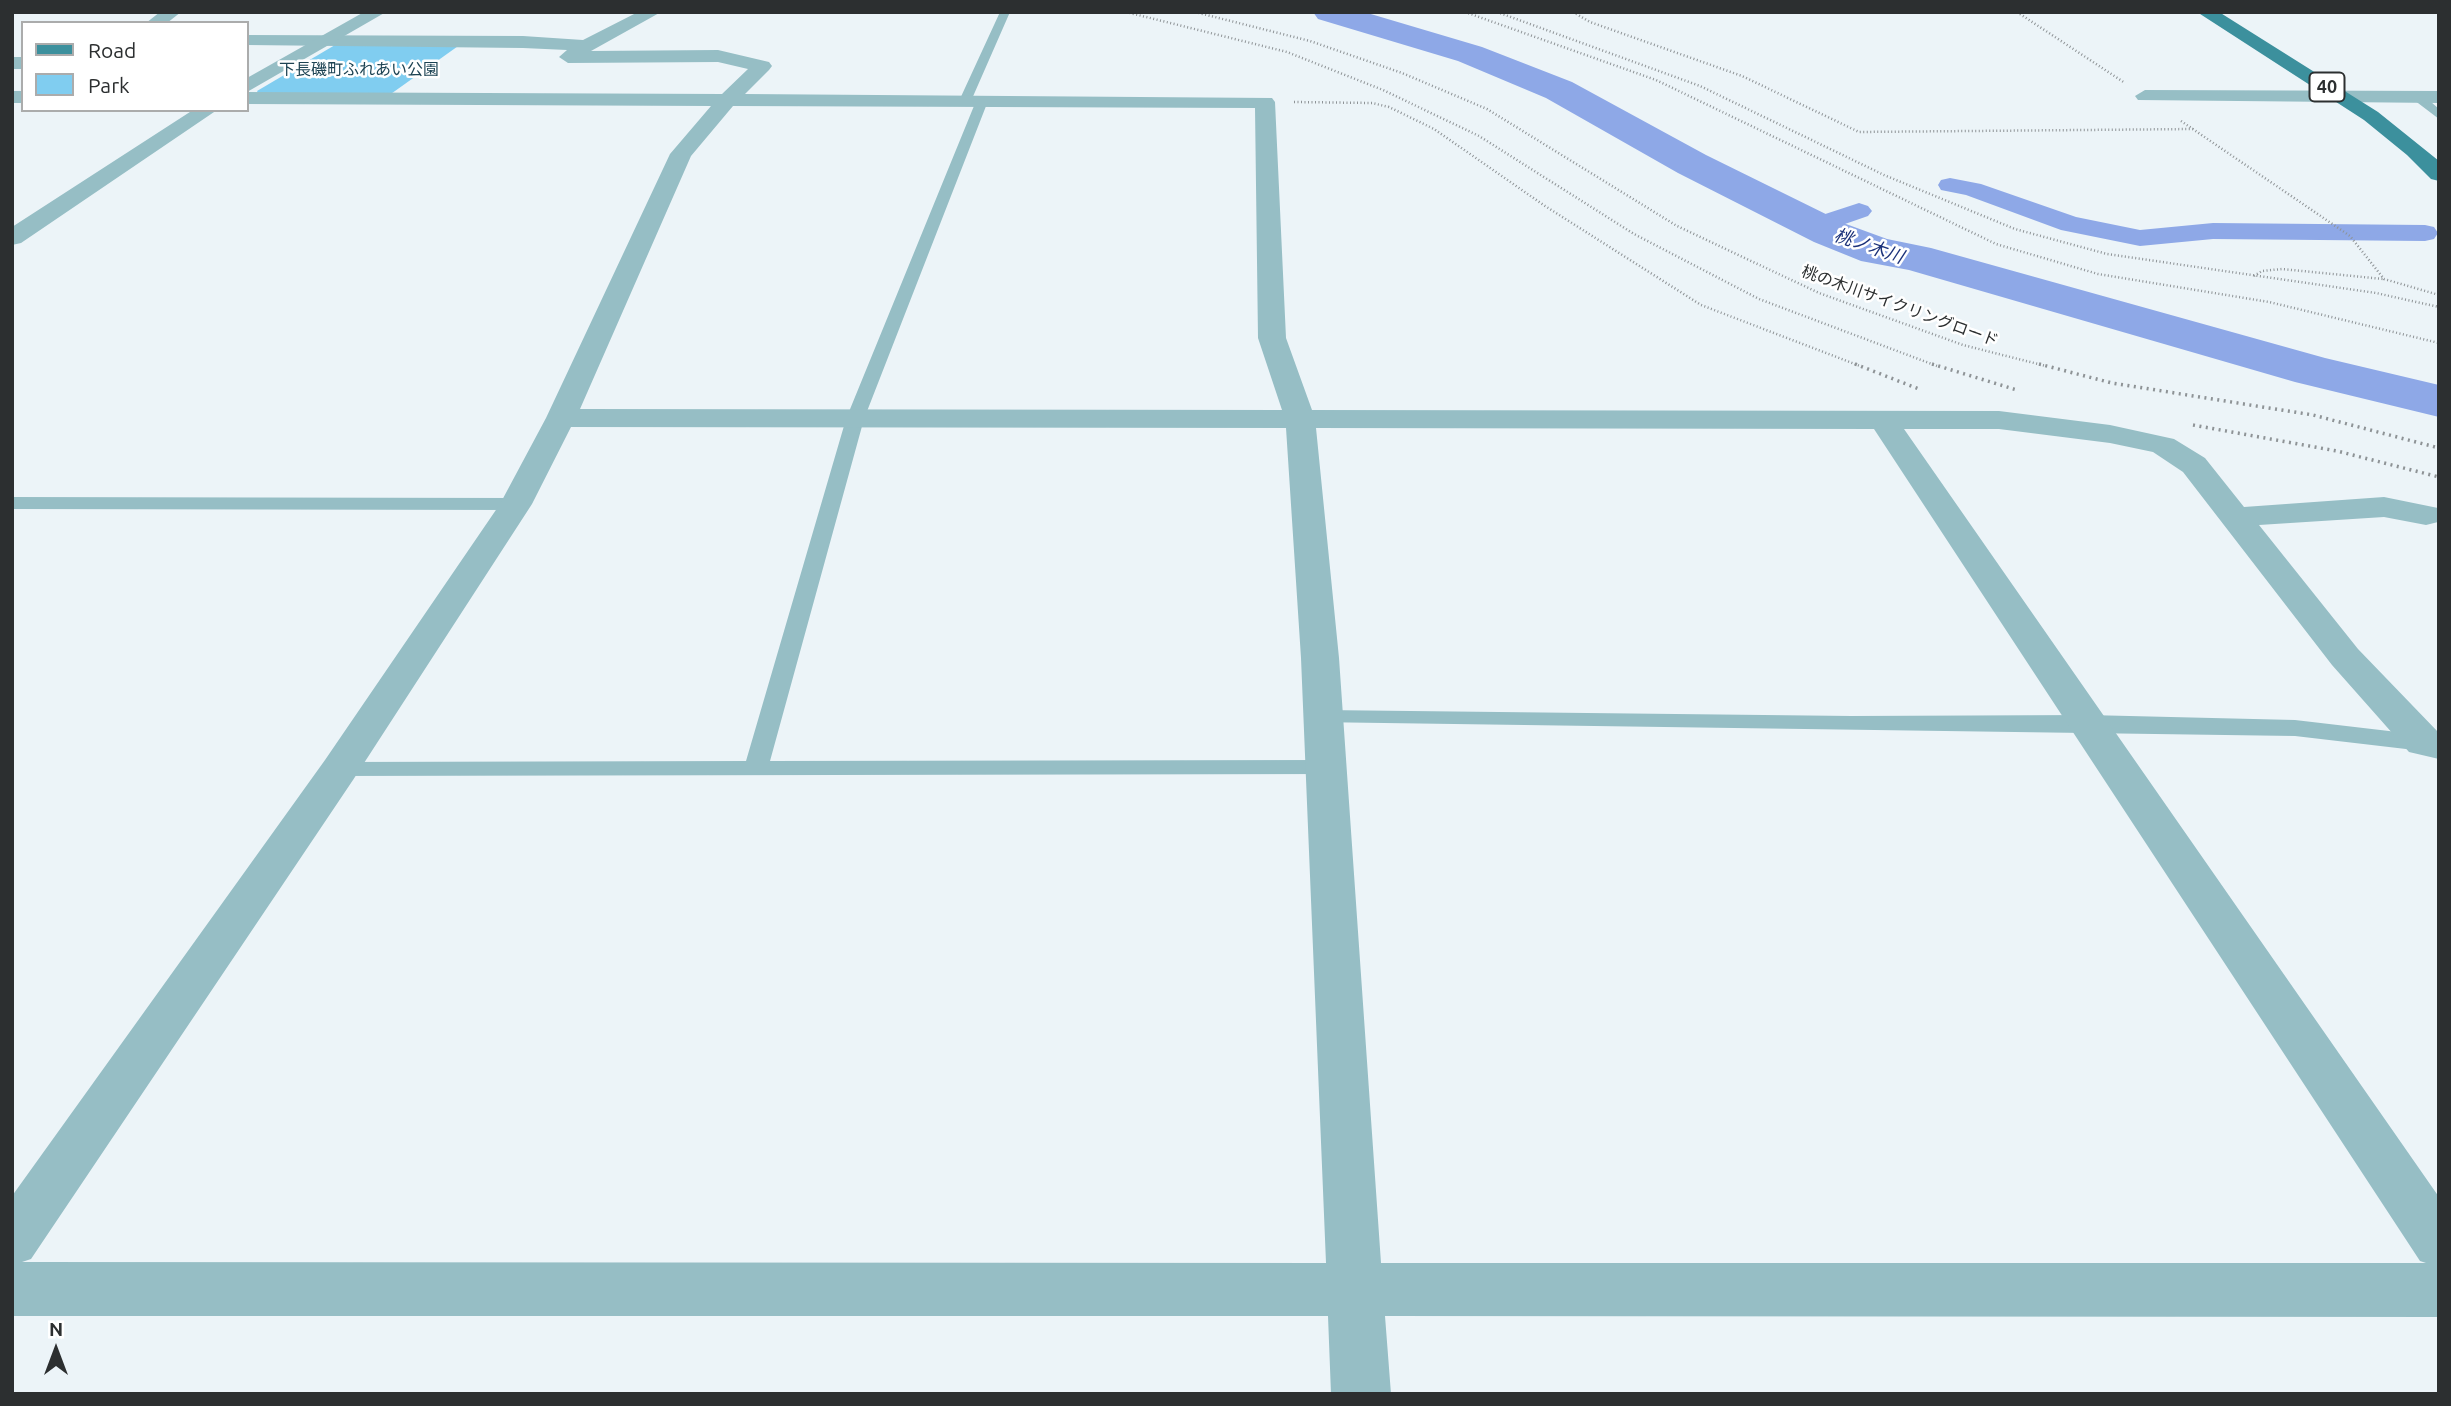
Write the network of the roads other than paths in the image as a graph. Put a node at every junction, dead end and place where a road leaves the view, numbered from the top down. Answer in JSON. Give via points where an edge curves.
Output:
{"nodes":[{"id":1,"x":377,"y":12,"type":"edge"},
{"id":2,"x":652,"y":12,"type":"edge"},
{"id":3,"x":1005,"y":12,"type":"edge"},
{"id":4,"x":2206,"y":12,"type":"edge"},
{"id":5,"x":2232,"y":12,"type":"edge"},
{"id":6,"x":248,"y":40,"type":"edge"},
{"id":7,"x":327,"y":40,"type":"junction"},
{"id":8,"x":585,"y":46,"type":"junction"},
{"id":9,"x":536,"y":78,"type":"dead end"},
{"id":10,"x":248,"y":85,"type":"edge"},
{"id":11,"x":2145,"y":96,"type":"road end"},
{"id":12,"x":2340,"y":96,"type":"junction"},
{"id":13,"x":2372,"y":96,"type":"junction"},
{"id":14,"x":2418,"y":97,"type":"junction"},
{"id":15,"x":2439,"y":97,"type":"edge"},
{"id":16,"x":248,"y":98,"type":"edge"},
{"id":17,"x":503,"y":99,"type":"junction"},
{"id":18,"x":728,"y":99,"type":"junction"},
{"id":19,"x":974,"y":101,"type":"junction"},
{"id":20,"x":204,"y":112,"type":"edge"},
{"id":21,"x":2439,"y":114,"type":"edge"},
{"id":22,"x":2408,"y":119,"type":"dead end"},
{"id":23,"x":2439,"y":174,"type":"edge"},
{"id":24,"x":12,"y":238,"type":"edge"},
{"id":25,"x":561,"y":418,"type":"junction"},
{"id":26,"x":855,"y":419,"type":"junction"},
{"id":27,"x":1300,"y":419,"type":"junction"},
{"id":28,"x":1884,"y":421,"type":"junction"},
{"id":29,"x":12,"y":503,"type":"edge"},
{"id":30,"x":516,"y":504,"type":"junction"},
{"id":31,"x":2426,"y":515,"type":"dead end"},
{"id":32,"x":2235,"y":517,"type":"junction"},
{"id":33,"x":1322,"y":717,"type":"junction"},
{"id":34,"x":2088,"y":723,"type":"junction"},
{"id":35,"x":2431,"y":745,"type":"edge"},
{"id":36,"x":756,"y":768,"type":"junction"},
{"id":37,"x":1325,"y":768,"type":"junction"},
{"id":38,"x":339,"y":770,"type":"junction"},
{"id":39,"x":12,"y":1241,"type":"edge"},
{"id":40,"x":2439,"y":1243,"type":"edge"},
{"id":41,"x":12,"y":1289,"type":"edge"},
{"id":42,"x":1354,"y":1290,"type":"junction"},
{"id":43,"x":2439,"y":1290,"type":"edge"},
{"id":44,"x":1361,"y":1394,"type":"edge"}],
"edges":[{"from":1,"to":7,"type":"street"},
{"from":2,"to":8,"type":"street"},
{"from":3,"to":19,"type":"lane"},
{"from":4,"to":12,"type":"main road","number":"40"},
{"from":5,"to":13,"type":"main road","number":"40"},
{"from":6,"to":7,"type":"street"},
{"from":7,"to":8,"type":"street"},
{"from":7,"to":10,"type":"street"},
{"from":8,"to":18,"type":"street","via":[[563,61],[718,56],[762,66]]},
{"from":9,"to":17,"type":"street"},
{"from":11,"to":12,"type":"street"},
{"from":12,"to":13,"type":"street"},
{"from":12,"to":23,"type":"main road","number":"40","via":[[2395,133]]},
{"from":13,"to":14,"type":"street"},
{"from":13,"to":22,"type":"main road","number":"40"},
{"from":14,"to":15,"type":"street"},
{"from":14,"to":21,"type":"lane"},
{"from":16,"to":17,"type":"street"},
{"from":17,"to":18,"type":"street"},
{"from":18,"to":19,"type":"street"},
{"from":18,"to":25,"type":"street","via":[[681,154]]},
{"from":19,"to":26,"type":"lane"},
{"from":19,"to":27,"type":"street","via":[[1265,102],[1272,338]]},
{"from":20,"to":24,"type":"street"},
{"from":25,"to":26,"type":"street"},
{"from":25,"to":30,"type":"street"},
{"from":26,"to":27,"type":"street"},
{"from":26,"to":36,"type":"lane"},
{"from":27,"to":28,"type":"street"},
{"from":27,"to":33,"type":"street"},
{"from":28,"to":32,"type":"street","via":[[1999,420],[2163,444],[2194,465]]},
{"from":28,"to":34,"type":"street"},
{"from":29,"to":30,"type":"lane"},
{"from":30,"to":38,"type":"street"},
{"from":31,"to":32,"type":"street","via":[[2384,507]]},
{"from":32,"to":35,"type":"street","via":[[2345,657]]},
{"from":33,"to":34,"type":"lane"},
{"from":33,"to":37,"type":"street"},
{"from":34,"to":35,"type":"lane","via":[[2295,727]]},
{"from":34,"to":40,"type":"street"},
{"from":36,"to":37,"type":"lane"},
{"from":36,"to":38,"type":"lane"},
{"from":37,"to":42,"type":"street"},
{"from":38,"to":39,"type":"street"},
{"from":41,"to":42,"type":"street"},
{"from":42,"to":43,"type":"street"},
{"from":42,"to":44,"type":"street"}]}
